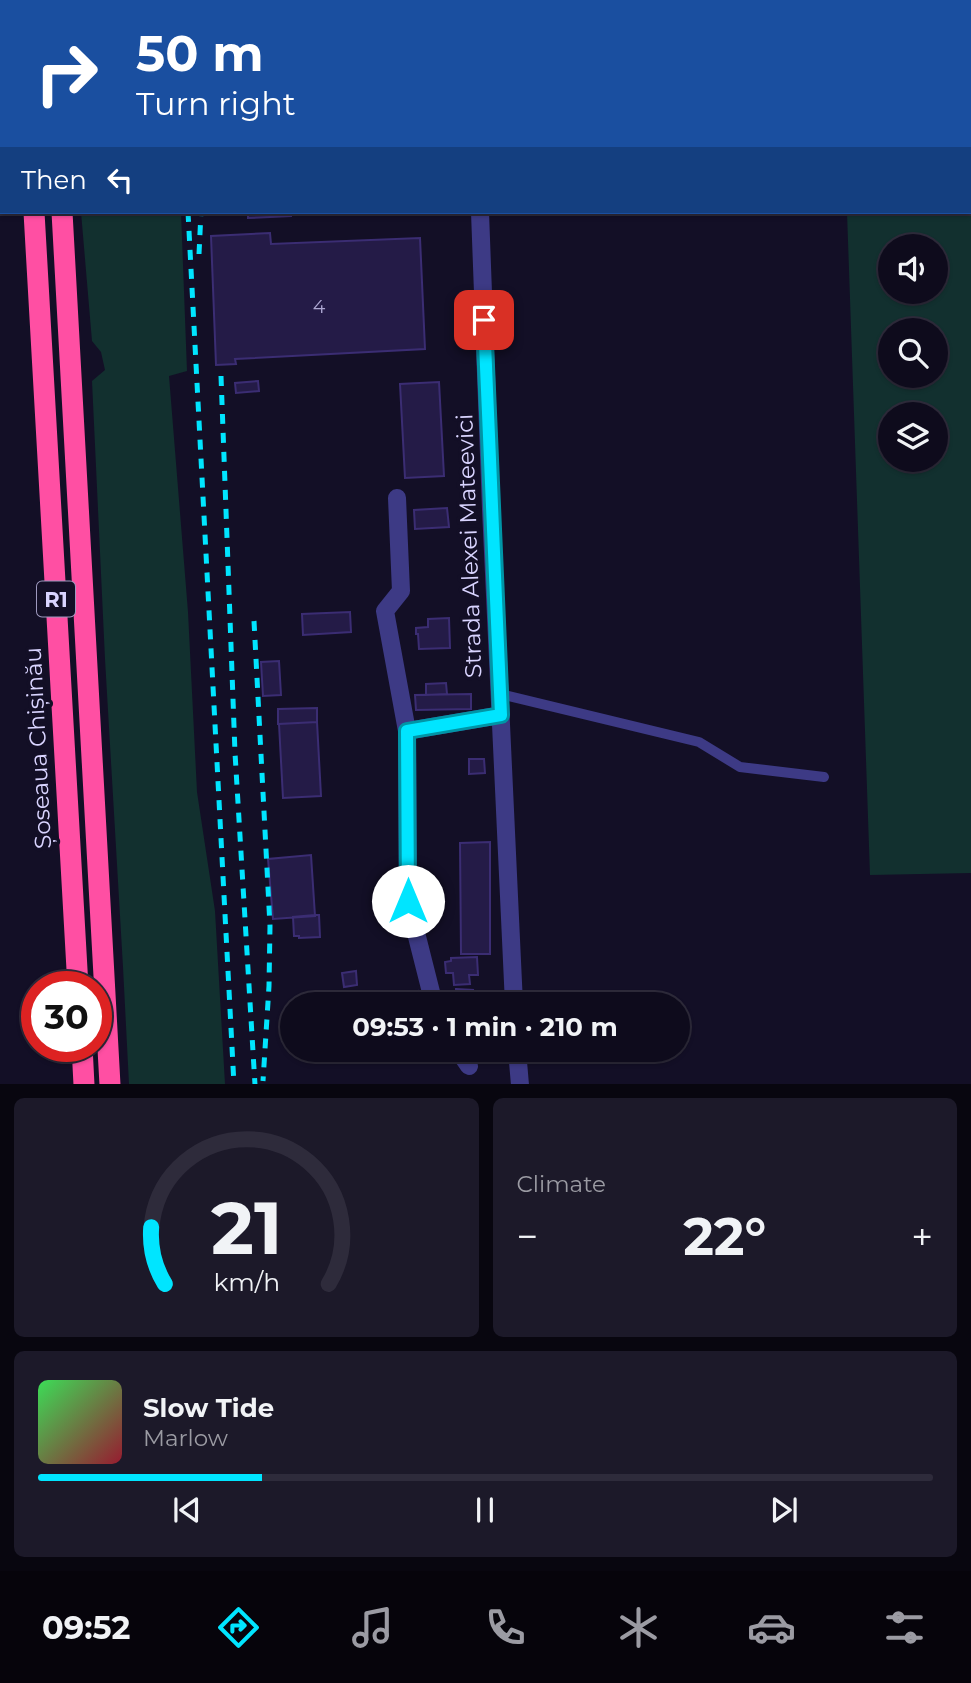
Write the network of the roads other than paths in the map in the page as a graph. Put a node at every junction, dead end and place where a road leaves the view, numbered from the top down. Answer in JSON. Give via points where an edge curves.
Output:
{"nodes":[{"id":1,"x":34,"y":214,"type":"edge"},
{"id":2,"x":62,"y":214,"type":"edge"},
{"id":3,"x":480,"y":214,"type":"edge"},
{"id":4,"x":397,"y":498,"type":"dead end"},
{"id":5,"x":500,"y":694,"type":"junction"},
{"id":6,"x":501,"y":715,"type":"junction"},
{"id":7,"x":407,"y":731,"type":"junction"},
{"id":8,"x":824,"y":777,"type":"dead end"},
{"id":9,"x":77,"y":971,"type":"edge"},
{"id":10,"x":431,"y":992,"type":"edge"},
{"id":11,"x":513,"y":992,"type":"edge"},
{"id":12,"x":83,"y":1062,"type":"edge"},
{"id":13,"x":466,"y":1062,"type":"edge"},
{"id":14,"x":518,"y":1062,"type":"edge"},
{"id":15,"x":469,"y":1066,"type":"dead end"},
{"id":16,"x":84,"y":1084,"type":"edge"},
{"id":17,"x":110,"y":1084,"type":"edge"},
{"id":18,"x":520,"y":1084,"type":"edge"}],
"edges":[{"from":1,"to":9,"type":"highway","name":"Șoseaua Chișinău","number":"R1"},
{"from":2,"to":17,"type":"highway"},
{"from":3,"to":5,"type":"street","name":"Strada Alexei Mateevici"},
{"from":4,"to":7,"type":"street","via":[[401,591],[386,611]]},
{"from":5,"to":6,"type":"street","name":"Strada Alexei Mateevici"},
{"from":5,"to":8,"type":"lane","via":[[699,742],[740,767]]},
{"from":6,"to":7,"type":"street"},
{"from":6,"to":11,"type":"street","name":"Strada Alexei Mateevici"},
{"from":7,"to":10,"type":"street","via":[[408,901]]},
{"from":12,"to":16,"type":"highway"},
{"from":13,"to":15,"type":"street"},
{"from":14,"to":18,"type":"street"}]}
